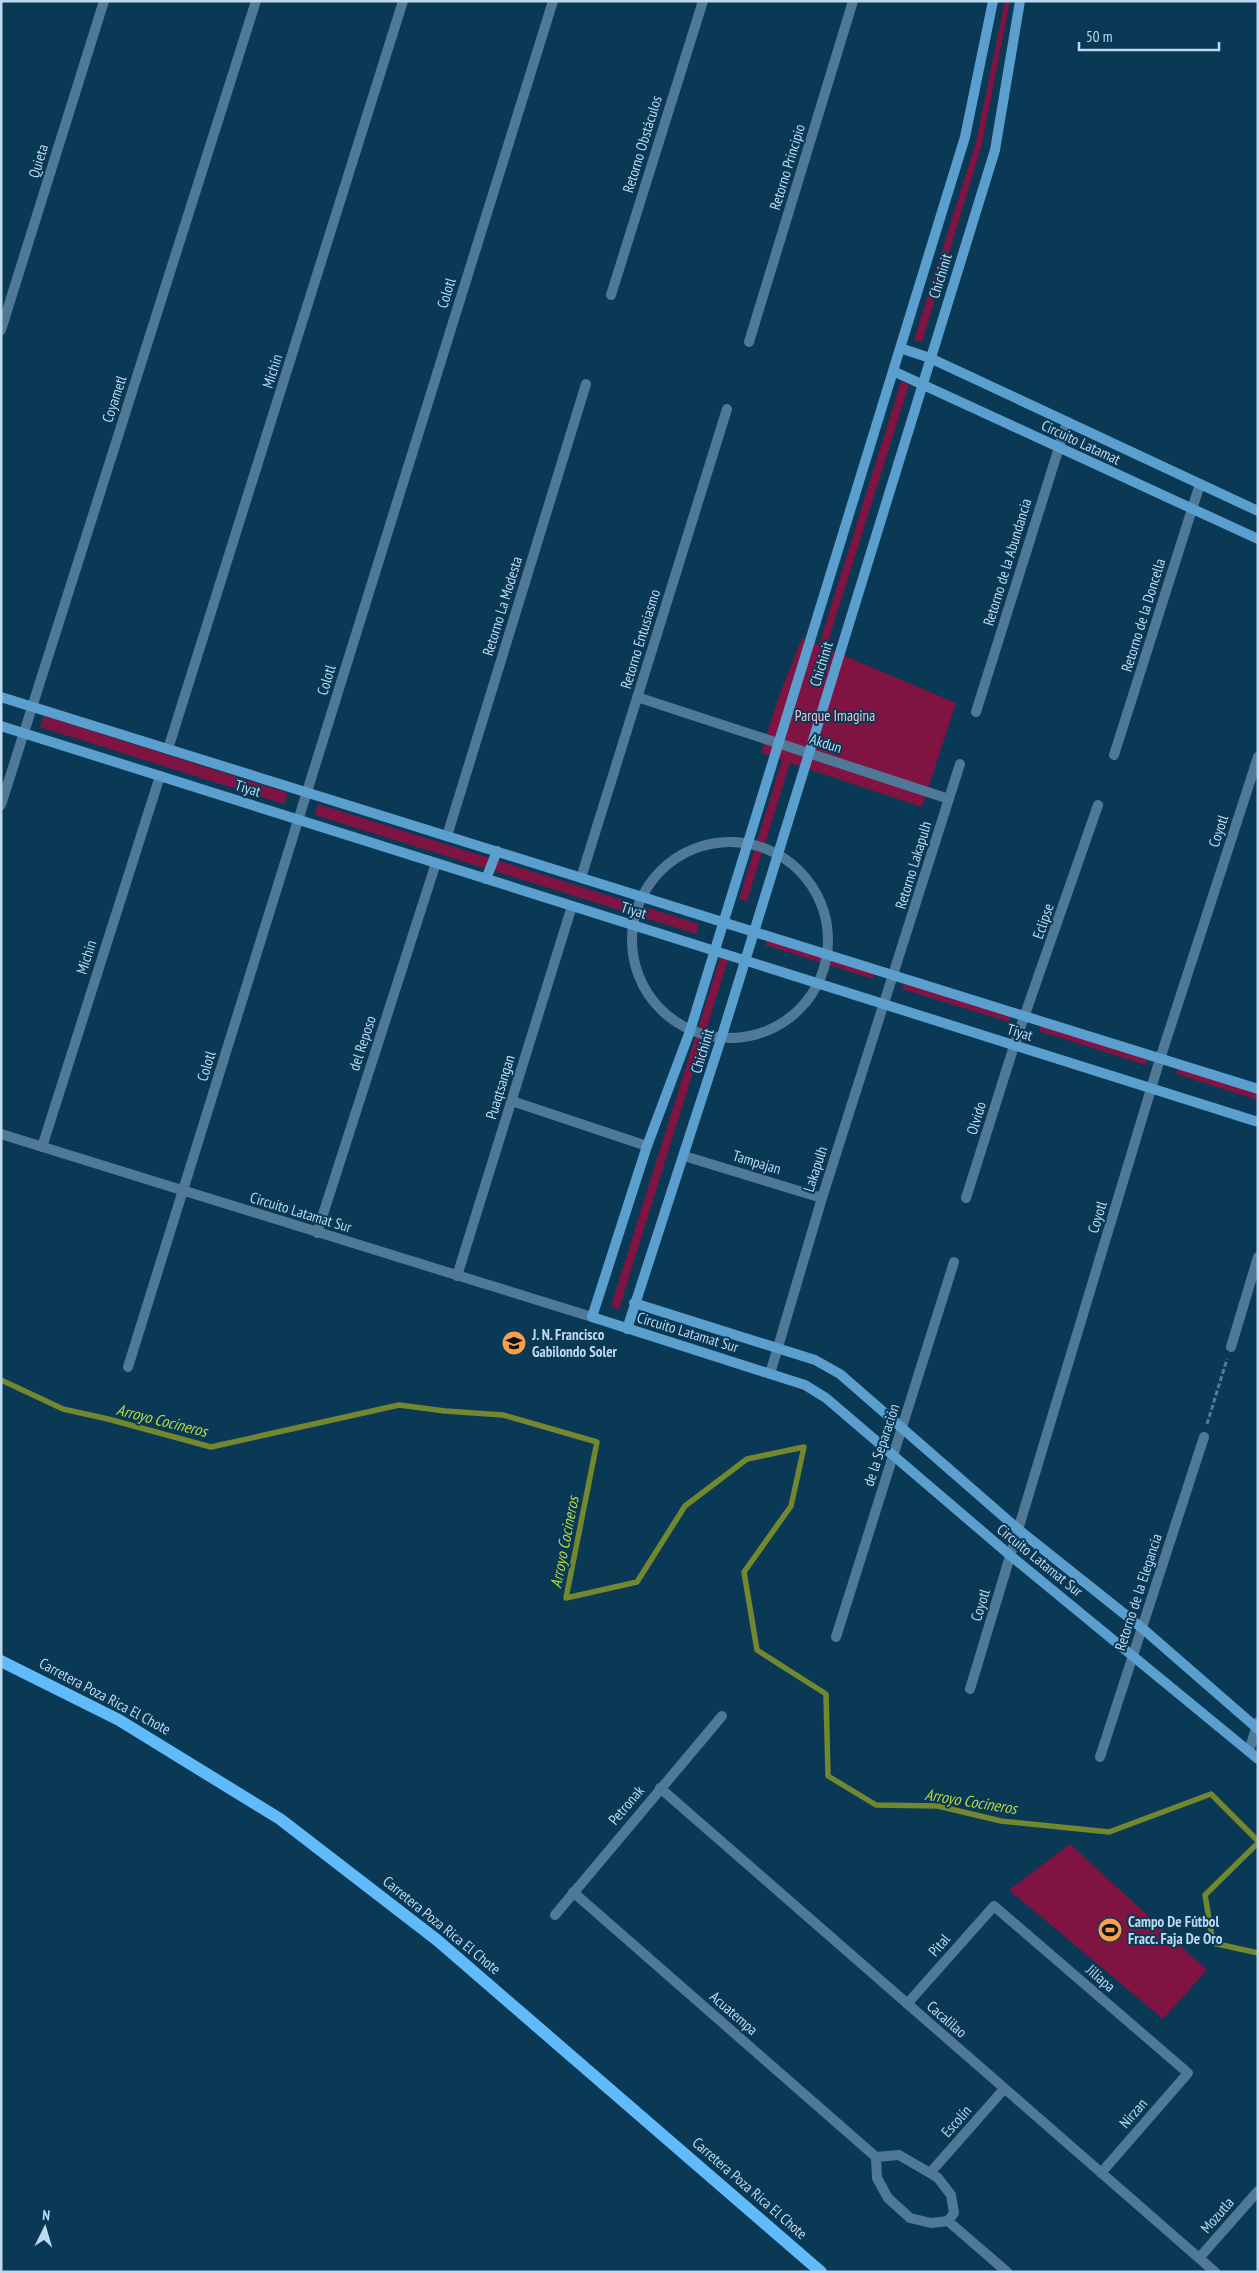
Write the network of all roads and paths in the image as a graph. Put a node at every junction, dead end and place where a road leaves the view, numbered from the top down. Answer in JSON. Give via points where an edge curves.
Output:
{"nodes":[{"id":1,"x":104,"y":1,"type":"edge"},
{"id":2,"x":256,"y":1,"type":"edge"},
{"id":3,"x":403,"y":1,"type":"edge"},
{"id":4,"x":553,"y":1,"type":"edge"},
{"id":5,"x":703,"y":1,"type":"edge"},
{"id":6,"x":853,"y":1,"type":"edge"},
{"id":7,"x":993,"y":1,"type":"edge"},
{"id":8,"x":1020,"y":1,"type":"edge"},
{"id":9,"x":611,"y":295,"type":"dead end"},
{"id":10,"x":1,"y":330,"type":"edge"},
{"id":11,"x":749,"y":342,"type":"dead end"},
{"id":12,"x":900,"y":348,"type":"junction"},
{"id":13,"x":930,"y":358,"type":"junction"},
{"id":14,"x":893,"y":371,"type":"junction"},
{"id":15,"x":586,"y":384,"type":"dead end"},
{"id":16,"x":922,"y":385,"type":"junction"},
{"id":17,"x":727,"y":409,"type":"dead end"},
{"id":18,"x":1067,"y":422,"type":"junction"},
{"id":19,"x":1058,"y":448,"type":"junction"},
{"id":20,"x":1200,"y":484,"type":"junction"},
{"id":21,"x":1192,"y":509,"type":"junction"},
{"id":22,"x":1258,"y":511,"type":"edge"},
{"id":23,"x":1258,"y":539,"type":"edge"},
{"id":24,"x":1,"y":696,"type":"edge"},
{"id":25,"x":637,"y":698,"type":"junction"},
{"id":26,"x":32,"y":706,"type":"junction"},
{"id":27,"x":976,"y":712,"type":"dead end"},
{"id":28,"x":1,"y":726,"type":"edge"},
{"id":29,"x":23,"y":733,"type":"junction"},
{"id":30,"x":779,"y":743,"type":"junction"},
{"id":31,"x":168,"y":748,"type":"junction"},
{"id":32,"x":809,"y":753,"type":"junction"},
{"id":33,"x":1114,"y":755,"type":"dead end"},
{"id":34,"x":1258,"y":757,"type":"edge"},
{"id":35,"x":960,"y":764,"type":"dead end"},
{"id":36,"x":160,"y":776,"type":"junction"},
{"id":37,"x":307,"y":792,"type":"junction"},
{"id":38,"x":949,"y":799,"type":"junction"},
{"id":39,"x":1,"y":805,"type":"edge"},
{"id":40,"x":1098,"y":805,"type":"dead end"},
{"id":41,"x":298,"y":820,"type":"junction"},
{"id":42,"x":447,"y":836,"type":"junction"},
{"id":43,"x":748,"y":843,"type":"junction"},
{"id":44,"x":497,"y":851,"type":"junction"},
{"id":45,"x":778,"y":854,"type":"junction"},
{"id":46,"x":436,"y":863,"type":"junction"},
{"id":47,"x":581,"y":878,"type":"junction"},
{"id":48,"x":486,"y":879,"type":"junction"},
{"id":49,"x":641,"y":896,"type":"junction"},
{"id":50,"x":572,"y":906,"type":"junction"},
{"id":51,"x":723,"y":922,"type":"junction"},
{"id":52,"x":632,"y":925,"type":"junction"},
{"id":53,"x":754,"y":932,"type":"junction"},
{"id":54,"x":715,"y":951,"type":"junction"},
{"id":55,"x":829,"y":955,"type":"junction"},
{"id":56,"x":745,"y":961,"type":"junction"},
{"id":57,"x":894,"y":976,"type":"junction"},
{"id":58,"x":819,"y":984,"type":"junction"},
{"id":59,"x":885,"y":1005,"type":"junction"},
{"id":60,"x":1026,"y":1017,"type":"junction"},
{"id":61,"x":690,"y":1031,"type":"junction"},
{"id":62,"x":721,"y":1039,"type":"junction"},
{"id":63,"x":1014,"y":1046,"type":"junction"},
{"id":64,"x":1160,"y":1059,"type":"junction"},
{"id":65,"x":1151,"y":1089,"type":"junction"},
{"id":66,"x":1258,"y":1089,"type":"edge"},
{"id":67,"x":512,"y":1101,"type":"junction"},
{"id":68,"x":1258,"y":1122,"type":"edge"},
{"id":69,"x":1,"y":1134,"type":"edge"},
{"id":70,"x":648,"y":1146,"type":"junction"},
{"id":71,"x":42,"y":1147,"type":"junction"},
{"id":72,"x":684,"y":1156,"type":"junction"},
{"id":73,"x":183,"y":1191,"type":"junction"},
{"id":74,"x":822,"y":1198,"type":"junction"},
{"id":75,"x":966,"y":1198,"type":"dead end"},
{"id":76,"x":317,"y":1232,"type":"junction"},
{"id":77,"x":1258,"y":1257,"type":"edge"},
{"id":78,"x":954,"y":1262,"type":"dead end"},
{"id":79,"x":457,"y":1276,"type":"junction"},
{"id":80,"x":634,"y":1303,"type":"junction"},
{"id":81,"x":592,"y":1317,"type":"junction"},
{"id":82,"x":626,"y":1329,"type":"junction"},
{"id":83,"x":1231,"y":1346,"type":"joint"},
{"id":84,"x":778,"y":1348,"type":"junction"},
{"id":85,"x":128,"y":1367,"type":"dead end"},
{"id":86,"x":770,"y":1374,"type":"junction"},
{"id":87,"x":902,"y":1427,"type":"junction"},
{"id":88,"x":1204,"y":1437,"type":"joint"},
{"id":89,"x":893,"y":1456,"type":"junction"},
{"id":90,"x":1020,"y":1530,"type":"junction"},
{"id":91,"x":1011,"y":1556,"type":"junction"},
{"id":92,"x":1142,"y":1628,"type":"junction"},
{"id":93,"x":836,"y":1637,"type":"dead end"},
{"id":94,"x":1133,"y":1655,"type":"junction"},
{"id":95,"x":1,"y":1661,"type":"edge"},
{"id":96,"x":970,"y":1688,"type":"dead end"},
{"id":97,"x":722,"y":1716,"type":"dead end"},
{"id":98,"x":1257,"y":1726,"type":"edge"},
{"id":99,"x":1249,"y":1751,"type":"junction"},
{"id":100,"x":1100,"y":1757,"type":"dead end"},
{"id":101,"x":1258,"y":1759,"type":"edge"},
{"id":102,"x":660,"y":1788,"type":"junction"},
{"id":103,"x":573,"y":1892,"type":"junction"},
{"id":104,"x":994,"y":1906,"type":"joint"},
{"id":105,"x":555,"y":1914,"type":"dead end"},
{"id":106,"x":907,"y":2004,"type":"junction"},
{"id":107,"x":1188,"y":2073,"type":"joint"},
{"id":108,"x":1004,"y":2089,"type":"junction"},
{"id":109,"x":876,"y":2157,"type":"junction"},
{"id":110,"x":930,"y":2172,"type":"junction"},
{"id":111,"x":1101,"y":2173,"type":"junction"},
{"id":112,"x":1258,"y":2191,"type":"edge"},
{"id":113,"x":948,"y":2221,"type":"junction"},
{"id":114,"x":1199,"y":2258,"type":"junction"},
{"id":115,"x":821,"y":2272,"type":"edge"},
{"id":116,"x":1007,"y":2272,"type":"edge"},
{"id":117,"x":1215,"y":2272,"type":"edge"}],
"edges":[{"from":1,"to":10,"type":"street","name":"Quieta"},
{"from":2,"to":26,"type":"street","name":"Coyametl"},
{"from":3,"to":31,"type":"street","name":"Michin"},
{"from":4,"to":37,"type":"street","name":"Colotl"},
{"from":5,"to":9,"type":"street","name":"Retorno Obstáculos"},
{"from":6,"to":11,"type":"street","name":"Retorno Principio"},
{"from":7,"to":12,"type":"street","name":"Chichinit","via":[[965,137]]},
{"from":8,"to":13,"type":"street","name":"Chichinit","via":[[994,150]]},
{"from":12,"to":13,"type":"street","name":"Circuito Latamat"},
{"from":12,"to":14,"type":"street","name":"Chichinit"},
{"from":13,"to":16,"type":"street","name":"Chichinit"},
{"from":13,"to":18,"type":"street","name":"Circuito Latamat"},
{"from":14,"to":16,"type":"street","name":"Circuito Latamat"},
{"from":14,"to":30,"type":"street","name":"Chichinit"},
{"from":15,"to":42,"type":"street","name":"Retorno La Modesta"},
{"from":16,"to":19,"type":"street","name":"Circuito Latamat"},
{"from":16,"to":32,"type":"street","name":"Chichinit"},
{"from":17,"to":25,"type":"street","name":"Retorno Entusiasmo"},
{"from":18,"to":19,"type":"street","name":"Retorno de la Abundancia"},
{"from":18,"to":20,"type":"street","name":"Circuito Latamat"},
{"from":19,"to":21,"type":"street","name":"Circuito Latamat"},
{"from":19,"to":27,"type":"street","name":"Retorno de la Abundancia"},
{"from":20,"to":21,"type":"street","name":"Retorno de la Doncella"},
{"from":20,"to":22,"type":"street","name":"Circuito Latamat"},
{"from":21,"to":23,"type":"street","name":"Circuito Latamat"},
{"from":21,"to":33,"type":"street","name":"Retorno de la Doncella"},
{"from":24,"to":26,"type":"street","name":"Tiyat"},
{"from":25,"to":30,"type":"street","name":"Akdun"},
{"from":25,"to":47,"type":"street","name":"Retorno Entusiasmo"},
{"from":26,"to":29,"type":"street","name":"Coyametl"},
{"from":26,"to":31,"type":"street","name":"Tiyat"},
{"from":28,"to":29,"type":"street","name":"Tiyat"},
{"from":29,"to":36,"type":"street","name":"Tiyat"},
{"from":29,"to":39,"type":"street","name":"Coyametl"},
{"from":30,"to":32,"type":"street","name":"Akdun"},
{"from":30,"to":43,"type":"street","name":"Chichinit"},
{"from":31,"to":37,"type":"street","name":"Tiyat"},
{"from":32,"to":38,"type":"street","name":"Akdun"},
{"from":32,"to":45,"type":"street","name":"Chichinit"},
{"from":34,"to":64,"type":"street","name":"Coyotl"},
{"from":35,"to":38,"type":"street","name":"Retorno Lakapulh"},
{"from":36,"to":41,"type":"street","name":"Tiyat"},
{"from":36,"to":71,"type":"street","name":"Michin"},
{"from":37,"to":41,"type":"street","name":"Colotl"},
{"from":37,"to":42,"type":"street","name":"Tiyat"},
{"from":38,"to":57,"type":"street","name":"Retorno Lakapulh"},
{"from":40,"to":60,"type":"street","name":"Eclipse"},
{"from":41,"to":46,"type":"street","name":"Tiyat"},
{"from":41,"to":73,"type":"street","name":"Colotl"},
{"from":42,"to":44,"type":"street","name":"Tiyat"},
{"from":43,"to":45,"type":"street"},
{"from":43,"to":49,"type":"street","via":[[716,842],[686,852],[660,870]]},
{"from":43,"to":51,"type":"street","name":"Chichinit"},
{"from":44,"to":47,"type":"street","name":"Tiyat"},
{"from":44,"to":48,"type":"street"},
{"from":45,"to":53,"type":"street","name":"Chichinit"},
{"from":45,"to":55,"type":"street","via":[[802,872],[820,896],[828,925]]},
{"from":46,"to":48,"type":"street","name":"Tiyat"},
{"from":46,"to":76,"type":"street","name":"del Reposo"},
{"from":47,"to":49,"type":"street","name":"Tiyat"},
{"from":48,"to":50,"type":"street","name":"Tiyat"},
{"from":49,"to":51,"type":"street","name":"Tiyat"},
{"from":49,"to":52,"type":"street"},
{"from":50,"to":52,"type":"street","name":"Tiyat"},
{"from":50,"to":67,"type":"street","name":"Puaqtsangan"},
{"from":51,"to":53,"type":"street","name":"Tiyat"},
{"from":51,"to":54,"type":"street","name":"Chichinit"},
{"from":52,"to":54,"type":"street","name":"Tiyat"},
{"from":52,"to":61,"type":"street","via":[[633,959],[644,989],[664,1014]]},
{"from":53,"to":55,"type":"street","name":"Tiyat"},
{"from":53,"to":56,"type":"street","name":"Chichinit"},
{"from":54,"to":56,"type":"street","name":"Tiyat"},
{"from":54,"to":61,"type":"street","name":"Chichinit"},
{"from":55,"to":57,"type":"street","name":"Tiyat"},
{"from":55,"to":58,"type":"street"},
{"from":56,"to":58,"type":"street","name":"Tiyat"},
{"from":56,"to":62,"type":"street","name":"Chichinit"},
{"from":57,"to":59,"type":"street","name":"Lakapulh"},
{"from":57,"to":60,"type":"street","name":"Tiyat"},
{"from":58,"to":59,"type":"street","name":"Tiyat"},
{"from":58,"to":62,"type":"street","via":[[794,1016],[760,1035]]},
{"from":59,"to":63,"type":"street","name":"Tiyat"},
{"from":59,"to":74,"type":"street","name":"Lakapulh"},
{"from":60,"to":63,"type":"street","name":"Eclipse"},
{"from":60,"to":64,"type":"street","name":"Tiyat"},
{"from":61,"to":62,"type":"street"},
{"from":61,"to":70,"type":"street","name":"Chichinit"},
{"from":62,"to":72,"type":"street","name":"Chichinit"},
{"from":63,"to":65,"type":"street","name":"Tiyat"},
{"from":63,"to":75,"type":"street","name":"Olvido"},
{"from":64,"to":65,"type":"street","name":"Coyotl"},
{"from":64,"to":66,"type":"street","name":"Tiyat"},
{"from":65,"to":68,"type":"street","name":"Tiyat"},
{"from":65,"to":90,"type":"street","name":"Coyotl"},
{"from":67,"to":70,"type":"street"},
{"from":67,"to":79,"type":"street","name":"Puaqtsangan"},
{"from":69,"to":71,"type":"street","name":"Circuito Latamat Sur"},
{"from":70,"to":81,"type":"street","name":"Chichinit"},
{"from":71,"to":73,"type":"street","name":"Circuito Latamat Sur"},
{"from":72,"to":74,"type":"street","name":"Tampajan"},
{"from":72,"to":80,"type":"street","name":"Chichinit"},
{"from":73,"to":76,"type":"street","name":"Circuito Latamat Sur"},
{"from":73,"to":85,"type":"street","name":"Colotl"},
{"from":74,"to":84,"type":"street","name":"Lakapulh"},
{"from":76,"to":79,"type":"street","name":"Circuito Latamat Sur"},
{"from":77,"to":83,"type":"street"},
{"from":78,"to":87,"type":"street","name":"de la Separación"},
{"from":79,"to":81,"type":"street","name":"Circuito Latamat Sur"},
{"from":80,"to":82,"type":"street","name":"Chichinit"},
{"from":80,"to":84,"type":"street","name":"Circuito Latamat Sur"},
{"from":81,"to":82,"type":"street","name":"Circuito Latamat Sur"},
{"from":82,"to":86,"type":"street","name":"Circuito Latamat Sur"},
{"from":83,"to":88,"type":"path"},
{"from":84,"to":86,"type":"street","name":"Lakapulh"},
{"from":84,"to":87,"type":"street","name":"Circuito Latamat Sur","via":[[815,1360],[840,1374]]},
{"from":86,"to":89,"type":"street","name":"Circuito Latamat Sur","via":[[806,1385],[826,1398]]},
{"from":87,"to":89,"type":"street","name":"de la Separación"},
{"from":87,"to":90,"type":"street","name":"Circuito Latamat Sur"},
{"from":88,"to":92,"type":"street","name":"Retorno de la Elegancia"},
{"from":89,"to":91,"type":"street","name":"Circuito Latamat Sur"},
{"from":89,"to":93,"type":"street","name":"de la Separación"},
{"from":90,"to":91,"type":"street","name":"Coyotl"},
{"from":90,"to":92,"type":"street","name":"Circuito Latamat Sur"},
{"from":91,"to":94,"type":"street","name":"Circuito Latamat Sur"},
{"from":91,"to":96,"type":"street","name":"Coyotl"},
{"from":92,"to":94,"type":"street","name":"Retorno de la Elegancia"},
{"from":92,"to":98,"type":"street","name":"Circuito Latamat Sur"},
{"from":94,"to":99,"type":"street","name":"Circuito Latamat Sur"},
{"from":94,"to":100,"type":"street","name":"Retorno de la Elegancia"},
{"from":95,"to":115,"type":"main road","name":"Carretera Poza Rica El Chote","via":[[119,1720],[280,1819],[437,1940]]},
{"from":97,"to":102,"type":"street","name":"Petronak"},
{"from":98,"to":99,"type":"street"},
{"from":99,"to":101,"type":"street","name":"Circuito Latamat Sur"},
{"from":102,"to":103,"type":"street","name":"Petronak"},
{"from":102,"to":106,"type":"street","name":"Cacalilao"},
{"from":103,"to":105,"type":"street","name":"Petronak"},
{"from":103,"to":109,"type":"street","name":"Acuatempa"},
{"from":104,"to":106,"type":"street","name":"Pital"},
{"from":104,"to":107,"type":"street","name":"Jiliapa"},
{"from":106,"to":108,"type":"street","name":"Cacalilao"},
{"from":107,"to":111,"type":"street","name":"Nirzan"},
{"from":108,"to":110,"type":"street","name":"Escolín"},
{"from":108,"to":111,"type":"street","name":"Cacalilao"},
{"from":109,"to":110,"type":"street","via":[[898,2155]]},
{"from":109,"to":113,"type":"street","via":[[877,2178],[888,2198],[910,2218],[931,2223]]},
{"from":110,"to":113,"type":"street","via":[[951,2195],[954,2213]]},
{"from":111,"to":114,"type":"street","name":"Cacalilao"},
{"from":112,"to":114,"type":"street","name":"Mozutla"},
{"from":113,"to":116,"type":"street"},
{"from":114,"to":117,"type":"street","name":"Cacalilao"}]}
